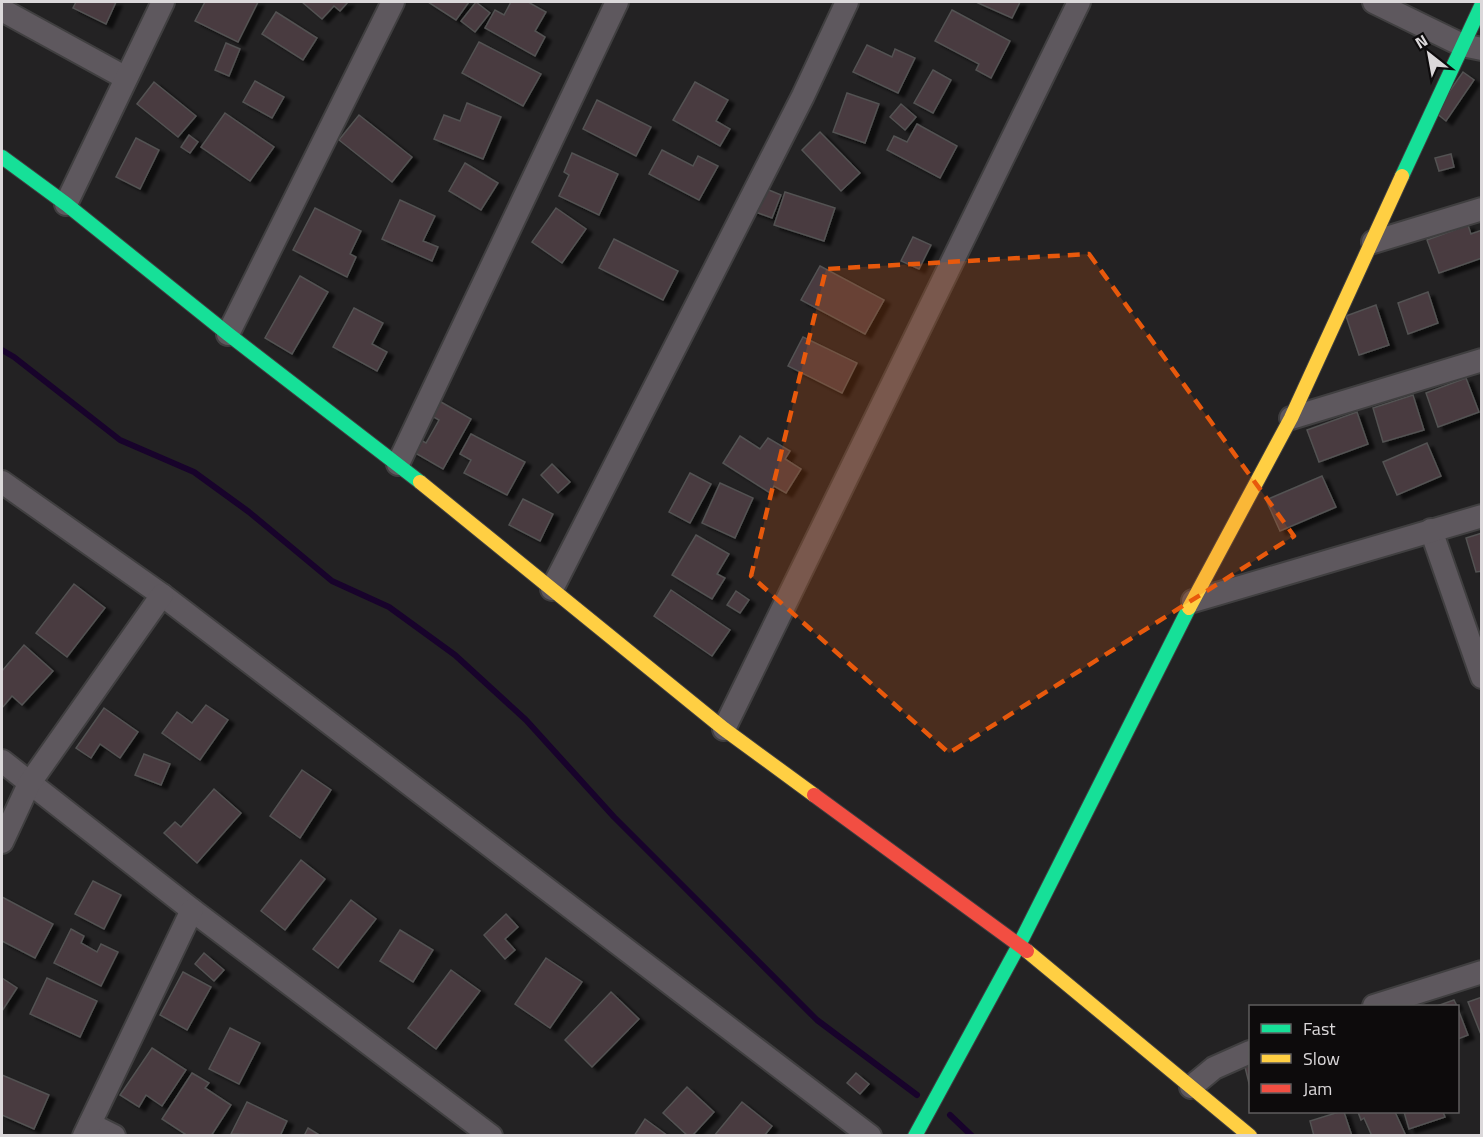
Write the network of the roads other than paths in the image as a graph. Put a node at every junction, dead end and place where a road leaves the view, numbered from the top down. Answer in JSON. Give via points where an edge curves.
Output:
{"nodes":[{"id":1,"x":163,"y":2,"type":"edge"},
{"id":2,"x":393,"y":2,"type":"edge"},
{"id":3,"x":617,"y":2,"type":"edge"},
{"id":4,"x":847,"y":2,"type":"edge"},
{"id":5,"x":1079,"y":2,"type":"edge"},
{"id":6,"x":1374,"y":2,"type":"edge"},
{"id":7,"x":1482,"y":4,"type":"edge"},
{"id":8,"x":2,"y":10,"type":"edge"},
{"id":9,"x":1472,"y":47,"type":"edge"},
{"id":10,"x":126,"y":78,"type":"junction"},
{"id":11,"x":2,"y":157,"type":"edge"},
{"id":12,"x":66,"y":204,"type":"junction"},
{"id":13,"x":1482,"y":209,"type":"edge"},
{"id":14,"x":1373,"y":242,"type":"junction"},
{"id":15,"x":228,"y":334,"type":"junction"},
{"id":16,"x":1482,"y":360,"type":"edge"},
{"id":17,"x":1291,"y":418,"type":"junction"},
{"id":18,"x":398,"y":464,"type":"junction"},
{"id":19,"x":2,"y":482,"type":"edge"},
{"id":20,"x":1482,"y":516,"type":"edge"},
{"id":21,"x":1431,"y":530,"type":"junction"},
{"id":22,"x":552,"y":589,"type":"junction"},
{"id":23,"x":162,"y":595,"type":"junction"},
{"id":24,"x":1194,"y":601,"type":"junction"},
{"id":25,"x":1482,"y":677,"type":"edge"},
{"id":26,"x":724,"y":729,"type":"junction"},
{"id":27,"x":2,"y":761,"type":"edge"},
{"id":28,"x":29,"y":784,"type":"junction"},
{"id":29,"x":2,"y":842,"type":"edge"},
{"id":30,"x":192,"y":910,"type":"junction"},
{"id":31,"x":1019,"y":945,"type":"junction"},
{"id":32,"x":1482,"y":972,"type":"edge"},
{"id":33,"x":1377,"y":1005,"type":"edge"},
{"id":34,"x":1249,"y":1053,"type":"edge"},
{"id":35,"x":1191,"y":1086,"type":"junction"},
{"id":36,"x":87,"y":1130,"type":"edge"},
{"id":37,"x":915,"y":1135,"type":"edge"},
{"id":38,"x":114,"y":1136,"type":"edge"},
{"id":39,"x":491,"y":1136,"type":"edge"},
{"id":40,"x":870,"y":1136,"type":"edge"},
{"id":41,"x":1250,"y":1136,"type":"edge"}],
"edges":[{"from":1,"to":10,"type":"street"},
{"from":2,"to":15,"type":"street"},
{"from":3,"to":18,"type":"street"},
{"from":4,"to":22,"type":"street"},
{"from":5,"to":26,"type":"street"},
{"from":6,"to":9,"type":"street"},
{"from":7,"to":9,"type":"street"},
{"from":8,"to":10,"type":"street"},
{"from":9,"to":14,"type":"street"},
{"from":10,"to":12,"type":"street"},
{"from":11,"to":12,"type":"street"},
{"from":12,"to":15,"type":"street"},
{"from":13,"to":14,"type":"street"},
{"from":14,"to":17,"type":"street"},
{"from":15,"to":18,"type":"street"},
{"from":16,"to":17,"type":"street"},
{"from":17,"to":24,"type":"street"},
{"from":18,"to":22,"type":"street"},
{"from":19,"to":23,"type":"street"},
{"from":20,"to":21,"type":"street"},
{"from":21,"to":24,"type":"street"},
{"from":21,"to":25,"type":"street"},
{"from":22,"to":26,"type":"street"},
{"from":23,"to":28,"type":"street"},
{"from":23,"to":40,"type":"street"},
{"from":24,"to":31,"type":"street"},
{"from":26,"to":31,"type":"street"},
{"from":27,"to":28,"type":"street"},
{"from":28,"to":29,"type":"street"},
{"from":28,"to":30,"type":"street"},
{"from":30,"to":36,"type":"street"},
{"from":30,"to":39,"type":"street"},
{"from":31,"to":35,"type":"street"},
{"from":31,"to":37,"type":"street"},
{"from":32,"to":33,"type":"street"},
{"from":34,"to":35,"type":"street","via":[[1214,1068]]},
{"from":35,"to":41,"type":"street"},
{"from":36,"to":38,"type":"street"}]}
